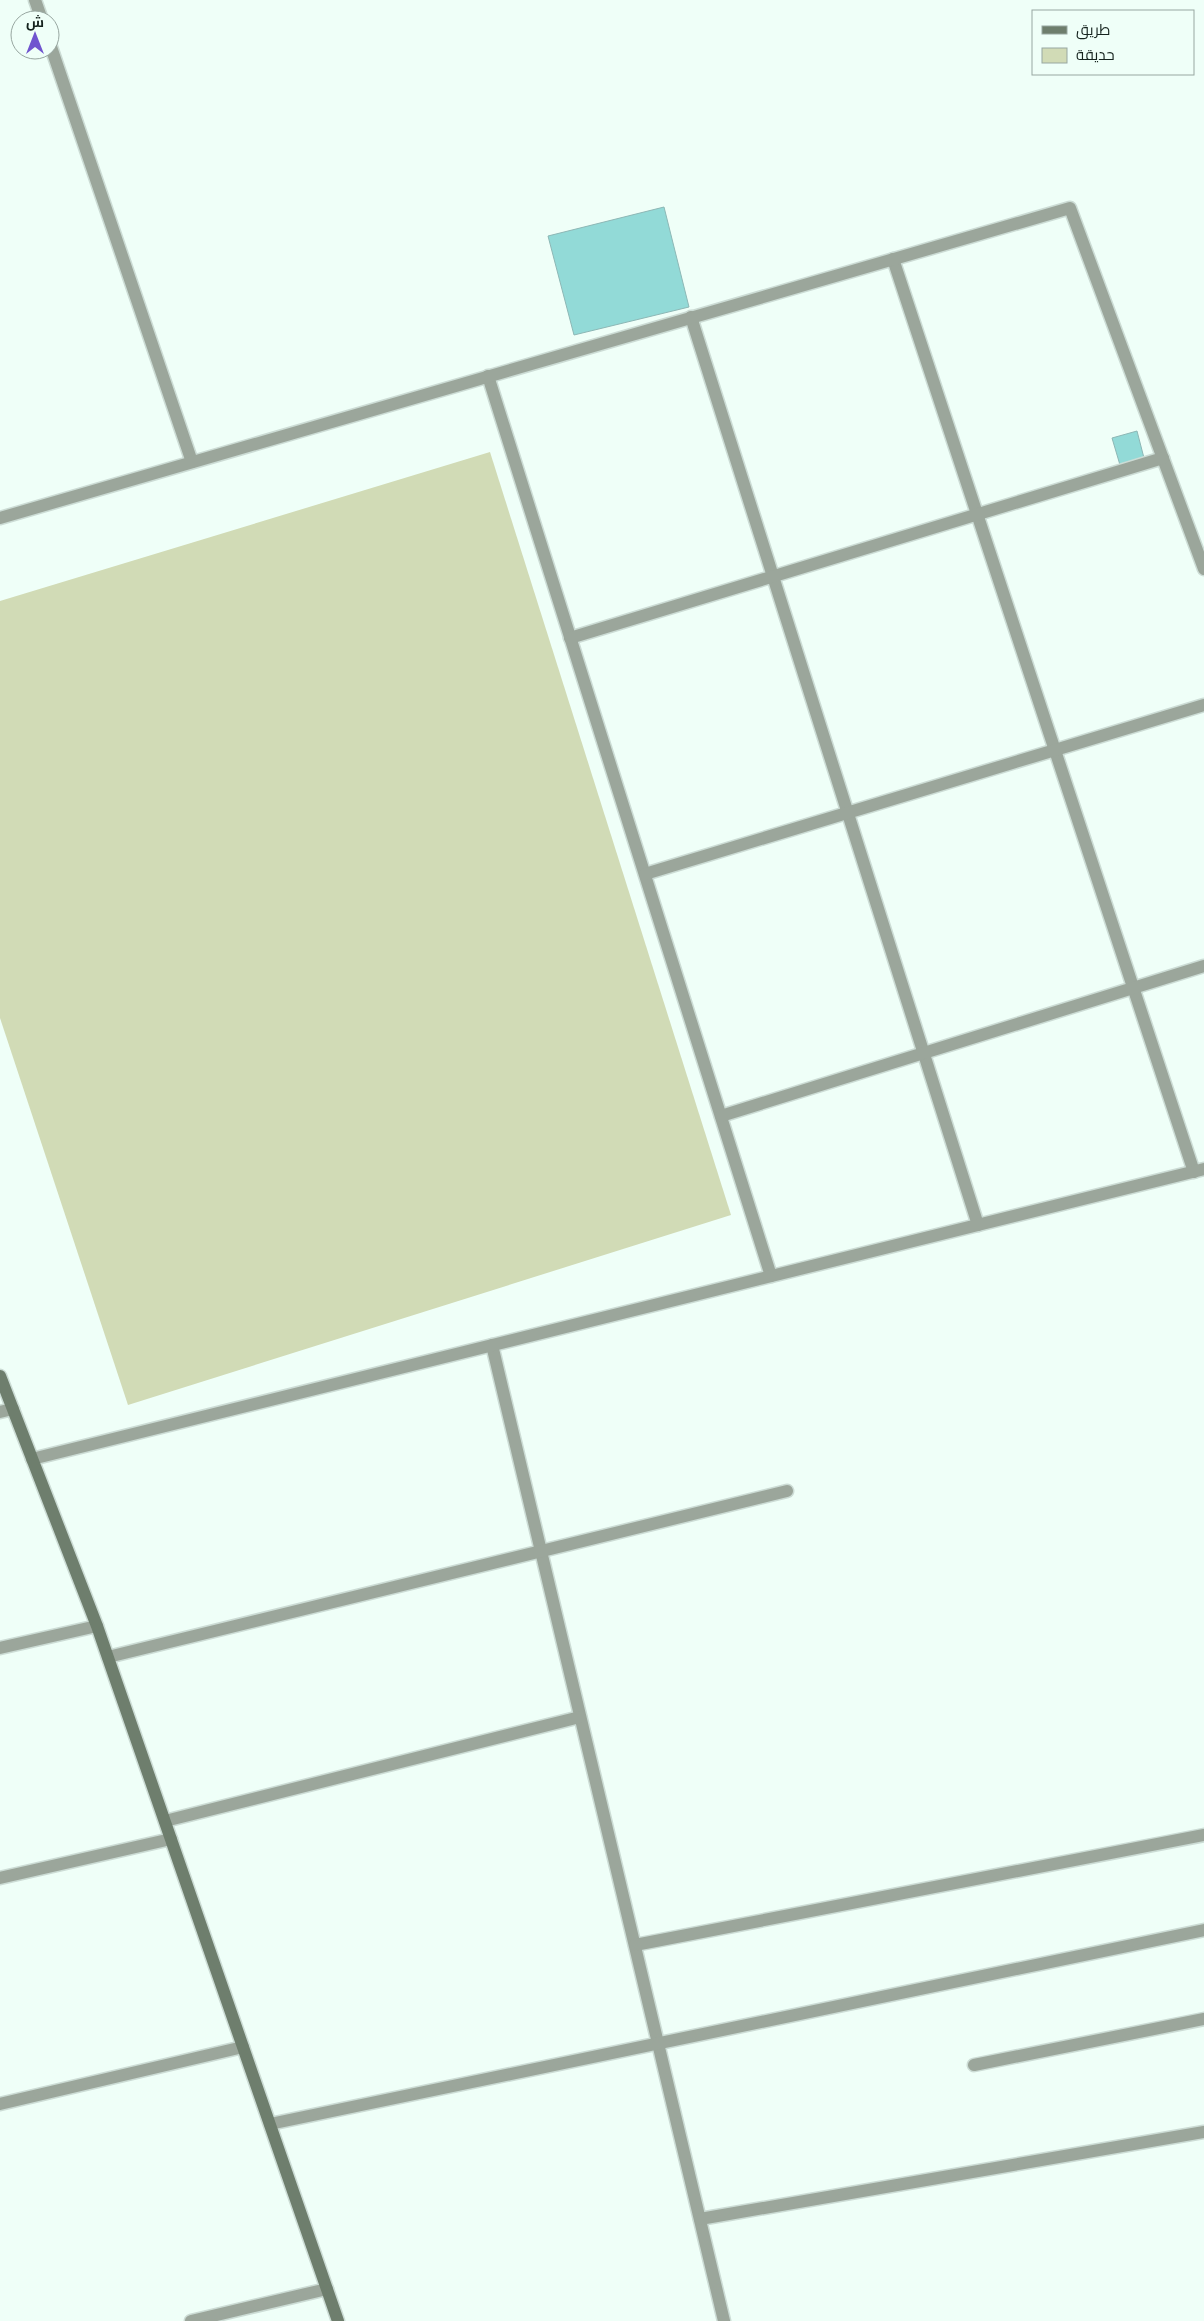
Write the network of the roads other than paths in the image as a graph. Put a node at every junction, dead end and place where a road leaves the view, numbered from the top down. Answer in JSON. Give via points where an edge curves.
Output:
{"nodes":[{"id":1,"x":55,"y":60,"type":"edge"},
{"id":2,"x":893,"y":259,"type":"junction"},
{"id":3,"x":691,"y":317,"type":"junction"},
{"id":4,"x":488,"y":376,"type":"junction"},
{"id":5,"x":1163,"y":458,"type":"junction"},
{"id":6,"x":192,"y":462,"type":"junction"},
{"id":7,"x":977,"y":515,"type":"junction"},
{"id":8,"x":0,"y":518,"type":"edge"},
{"id":9,"x":1204,"y":569,"type":"edge"},
{"id":10,"x":773,"y":576,"type":"junction"},
{"id":11,"x":570,"y":638,"type":"junction"},
{"id":12,"x":1204,"y":705,"type":"edge"},
{"id":13,"x":1055,"y":751,"type":"junction"},
{"id":14,"x":848,"y":813,"type":"junction"},
{"id":15,"x":645,"y":874,"type":"junction"},
{"id":16,"x":1204,"y":966,"type":"edge"},
{"id":17,"x":1133,"y":988,"type":"junction"},
{"id":18,"x":924,"y":1053,"type":"junction"},
{"id":19,"x":721,"y":1116,"type":"junction"},
{"id":20,"x":1199,"y":1170,"type":"edge"},
{"id":21,"x":978,"y":1225,"type":"junction"},
{"id":22,"x":771,"y":1276,"type":"junction"},
{"id":23,"x":492,"y":1345,"type":"junction"},
{"id":24,"x":0,"y":1376,"type":"edge"},
{"id":25,"x":6,"y":1410,"type":"edge"},
{"id":26,"x":32,"y":1459,"type":"junction"},
{"id":27,"x":787,"y":1492,"type":"dead end"},
{"id":28,"x":541,"y":1551,"type":"junction"},
{"id":29,"x":97,"y":1626,"type":"junction"},
{"id":30,"x":0,"y":1648,"type":"edge"},
{"id":31,"x":108,"y":1657,"type":"junction"},
{"id":32,"x":580,"y":1717,"type":"junction"},
{"id":33,"x":165,"y":1821,"type":"junction"},
{"id":34,"x":1204,"y":1835,"type":"edge"},
{"id":35,"x":171,"y":1839,"type":"junction"},
{"id":36,"x":0,"y":1878,"type":"edge"},
{"id":37,"x":1204,"y":1930,"type":"edge"},
{"id":38,"x":635,"y":1945,"type":"junction"},
{"id":39,"x":1204,"y":2019,"type":"edge"},
{"id":40,"x":658,"y":2044,"type":"junction"},
{"id":41,"x":243,"y":2047,"type":"junction"},
{"id":42,"x":974,"y":2065,"type":"dead end"},
{"id":43,"x":0,"y":2104,"type":"edge"},
{"id":44,"x":270,"y":2124,"type":"junction"},
{"id":45,"x":1204,"y":2132,"type":"edge"},
{"id":46,"x":700,"y":2219,"type":"junction"},
{"id":47,"x":327,"y":2289,"type":"junction"},
{"id":48,"x":191,"y":2321,"type":"edge"},
{"id":49,"x":338,"y":2321,"type":"edge"},
{"id":50,"x":724,"y":2321,"type":"edge"}],
"edges":[{"from":1,"to":6,"type":"street"},
{"from":2,"to":3,"type":"street"},
{"from":2,"to":5,"type":"street","via":[[1070,208]]},
{"from":2,"to":7,"type":"street"},
{"from":3,"to":4,"type":"street"},
{"from":3,"to":10,"type":"street"},
{"from":4,"to":6,"type":"street"},
{"from":4,"to":11,"type":"street"},
{"from":5,"to":7,"type":"street"},
{"from":5,"to":9,"type":"street"},
{"from":6,"to":8,"type":"street"},
{"from":7,"to":10,"type":"street"},
{"from":7,"to":13,"type":"street"},
{"from":10,"to":11,"type":"street"},
{"from":10,"to":14,"type":"street"},
{"from":11,"to":15,"type":"street"},
{"from":12,"to":13,"type":"street"},
{"from":13,"to":14,"type":"street"},
{"from":13,"to":17,"type":"street"},
{"from":14,"to":15,"type":"street"},
{"from":14,"to":18,"type":"street"},
{"from":15,"to":19,"type":"street"},
{"from":16,"to":17,"type":"street"},
{"from":17,"to":18,"type":"street"},
{"from":17,"to":20,"type":"street"},
{"from":18,"to":19,"type":"street"},
{"from":18,"to":21,"type":"street"},
{"from":19,"to":22,"type":"street"},
{"from":20,"to":21,"type":"street"},
{"from":21,"to":22,"type":"street"},
{"from":22,"to":23,"type":"street"},
{"from":23,"to":26,"type":"street"},
{"from":23,"to":28,"type":"street"},
{"from":24,"to":25,"type":"street"},
{"from":25,"to":26,"type":"street"},
{"from":26,"to":29,"type":"street"},
{"from":27,"to":28,"type":"street"},
{"from":28,"to":31,"type":"street"},
{"from":28,"to":32,"type":"street"},
{"from":29,"to":30,"type":"street"},
{"from":29,"to":31,"type":"street"},
{"from":31,"to":33,"type":"street"},
{"from":32,"to":33,"type":"street"},
{"from":32,"to":38,"type":"street"},
{"from":33,"to":35,"type":"street"},
{"from":34,"to":38,"type":"street"},
{"from":35,"to":36,"type":"street"},
{"from":35,"to":41,"type":"street"},
{"from":37,"to":40,"type":"street"},
{"from":38,"to":40,"type":"street"},
{"from":39,"to":42,"type":"street"},
{"from":40,"to":44,"type":"street"},
{"from":40,"to":46,"type":"street"},
{"from":41,"to":43,"type":"street"},
{"from":41,"to":44,"type":"street"},
{"from":44,"to":47,"type":"street"},
{"from":45,"to":46,"type":"street"},
{"from":46,"to":50,"type":"street"},
{"from":47,"to":48,"type":"street"},
{"from":47,"to":49,"type":"street"}]}
